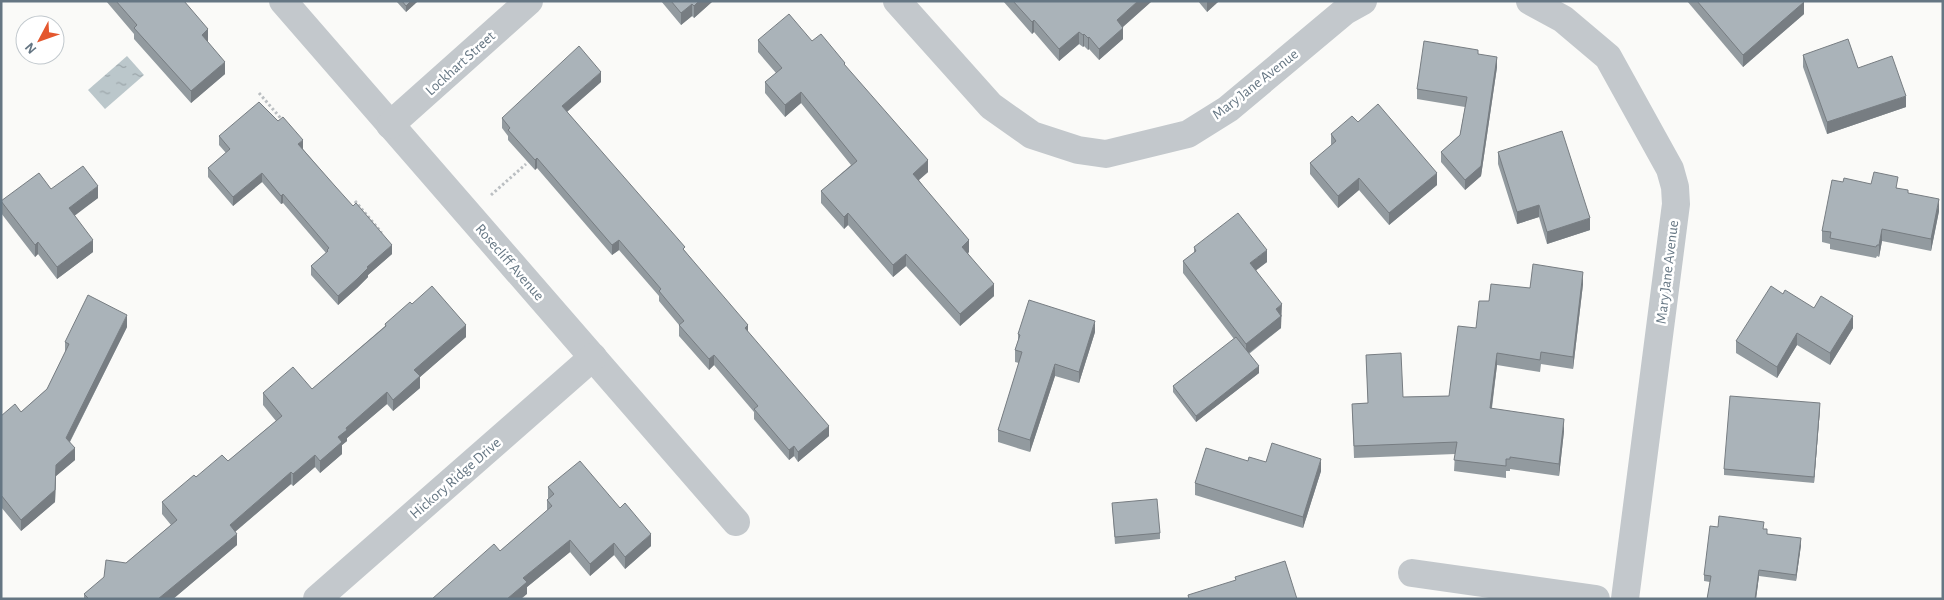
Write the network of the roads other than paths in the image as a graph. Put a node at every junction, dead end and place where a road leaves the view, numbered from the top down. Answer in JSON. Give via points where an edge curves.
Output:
{"nodes":[{"id":1,"x":283,"y":1,"type":"edge"},
{"id":2,"x":529,"y":1,"type":"edge"},
{"id":3,"x":897,"y":1,"type":"edge"},
{"id":4,"x":1363,"y":1,"type":"edge"},
{"id":5,"x":1530,"y":1,"type":"edge"},
{"id":6,"x":390,"y":125,"type":"junction"},
{"id":7,"x":593,"y":357,"type":"junction"},
{"id":8,"x":736,"y":522,"type":"dead end"},
{"id":9,"x":1412,"y":573,"type":"dead end"},
{"id":10,"x":317,"y":599,"type":"edge"},
{"id":11,"x":1596,"y":599,"type":"edge"},
{"id":12,"x":1625,"y":599,"type":"edge"}],
"edges":[{"from":1,"to":6,"type":"street","name":"Rosecliff Avenue"},
{"from":2,"to":6,"type":"street","name":"Lockhart Street"},
{"from":3,"to":4,"type":"street","name":"Mary Jane Avenue","via":[[991,106],[1032,135],[1078,150],[1106,154],[1188,134],[1228,109],[1344,12]]},
{"from":5,"to":12,"type":"street","name":"Mary Jane Avenue","via":[[1563,18],[1608,56],[1670,169],[1675,187],[1676,204]]},
{"from":6,"to":7,"type":"street","name":"Rosecliff Avenue"},
{"from":7,"to":8,"type":"street","name":"Rosecliff Avenue"},
{"from":7,"to":10,"type":"street","name":"Hickory Ridge Drive"},
{"from":9,"to":11,"type":"street"}]}
